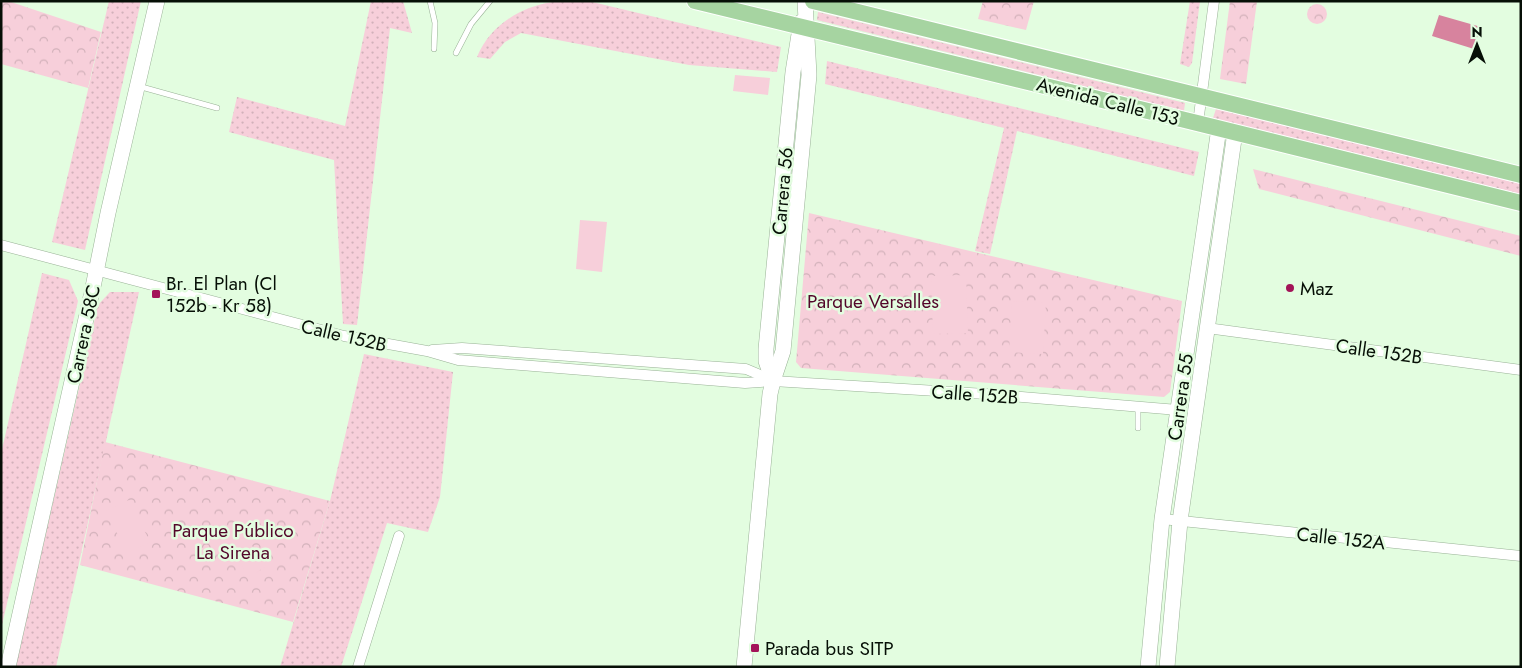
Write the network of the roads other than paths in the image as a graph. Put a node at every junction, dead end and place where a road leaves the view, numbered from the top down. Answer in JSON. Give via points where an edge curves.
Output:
{"nodes":[{"id":1,"x":157,"y":1,"type":"edge"},
{"id":2,"x":430,"y":1,"type":"edge"},
{"id":3,"x":490,"y":1,"type":"edge"},
{"id":4,"x":695,"y":1,"type":"edge"},
{"id":5,"x":805,"y":1,"type":"edge"},
{"id":6,"x":813,"y":1,"type":"edge"},
{"id":7,"x":1214,"y":1,"type":"edge"},
{"id":8,"x":804,"y":27,"type":"junction"},
{"id":9,"x":434,"y":49,"type":"dead end"},
{"id":10,"x":456,"y":53,"type":"dead end"},
{"id":11,"x":138,"y":86,"type":"junction"},
{"id":12,"x":1202,"y":97,"type":"junction"},
{"id":13,"x":217,"y":108,"type":"dead end"},
{"id":14,"x":1198,"y":123,"type":"junction"},
{"id":15,"x":1227,"y":130,"type":"junction"},
{"id":16,"x":1521,"y":175,"type":"edge"},
{"id":17,"x":1211,"y":184,"type":"junction"},
{"id":18,"x":1227,"y":186,"type":"junction"},
{"id":19,"x":1521,"y":203,"type":"edge"},
{"id":20,"x":1,"y":245,"type":"edge"},
{"id":21,"x":96,"y":271,"type":"junction"},
{"id":22,"x":1207,"y":328,"type":"junction"},
{"id":23,"x":427,"y":351,"type":"junction"},
{"id":24,"x":1521,"y":370,"type":"edge"},
{"id":25,"x":773,"y":381,"type":"junction"},
{"id":26,"x":1138,"y":407,"type":"junction"},
{"id":27,"x":1178,"y":410,"type":"junction"},
{"id":28,"x":1138,"y":428,"type":"dead end"},
{"id":29,"x":1162,"y":520,"type":"junction"},
{"id":30,"x":1180,"y":521,"type":"junction"},
{"id":31,"x":399,"y":536,"type":"dead end"},
{"id":32,"x":1521,"y":556,"type":"edge"},
{"id":33,"x":8,"y":667,"type":"edge"},
{"id":34,"x":358,"y":667,"type":"edge"},
{"id":35,"x":744,"y":667,"type":"edge"},
{"id":36,"x":1148,"y":667,"type":"edge"},
{"id":37,"x":1167,"y":667,"type":"edge"}],
"edges":[{"from":1,"to":11,"type":"street","name":"Carrera 58C"},
{"from":2,"to":9,"type":"lane","via":[[435,23]]},
{"from":3,"to":10,"type":"lane","via":[[467,31]]},
{"from":4,"to":8,"type":"main road","name":"Avenida Calle 153"},
{"from":5,"to":8,"type":"street","name":"Carrera 56"},
{"from":6,"to":12,"type":"main road","name":"Avenida Calle 153"},
{"from":7,"to":12,"type":"street"},
{"from":8,"to":14,"type":"main road","name":"Avenida Calle 153"},
{"from":8,"to":25,"type":"street","name":"Carrera 56","via":[[793,72],[766,350]]},
{"from":11,"to":13,"type":"lane"},
{"from":11,"to":21,"type":"street","name":"Carrera 58C"},
{"from":12,"to":14,"type":"street"},
{"from":12,"to":16,"type":"main road","name":"Avenida Calle 153"},
{"from":14,"to":15,"type":"main road","name":"Avenida Calle 153"},
{"from":15,"to":17,"type":"street","name":"Carrera 55"},
{"from":15,"to":18,"type":"street","name":"Carrera 55"},
{"from":15,"to":19,"type":"main road","name":"Avenida Calle 153"},
{"from":17,"to":18,"type":"street"},
{"from":17,"to":27,"type":"street","name":"Carrera 55"},
{"from":18,"to":22,"type":"street","name":"Carrera 55"},
{"from":20,"to":21,"type":"street","name":"Calle 152B"},
{"from":21,"to":23,"type":"street","name":"Calle 152B","via":[[344,336]]},
{"from":21,"to":33,"type":"street","name":"Carrera 58C"},
{"from":22,"to":24,"type":"street","name":"Calle 152B"},
{"from":22,"to":30,"type":"street","name":"Carrera 55"},
{"from":23,"to":25,"type":"street","name":"Calle 152B","via":[[458,360],[745,383]]},
{"from":23,"to":25,"type":"street","name":"Calle 152B","via":[[462,348],[746,369]]},
{"from":25,"to":26,"type":"street","name":"Calle 152B"},
{"from":25,"to":35,"type":"street","name":"Carrera 56"},
{"from":26,"to":27,"type":"street","name":"Calle 152B"},
{"from":26,"to":28,"type":"lane"},
{"from":27,"to":29,"type":"street","name":"Carrera 55"},
{"from":29,"to":30,"type":"street","name":"Calle 152A"},
{"from":29,"to":36,"type":"street","name":"Carrera 55"},
{"from":30,"to":32,"type":"street","name":"Calle 152A"},
{"from":30,"to":37,"type":"street","name":"Carrera 55"},
{"from":31,"to":34,"type":"street"}]}
